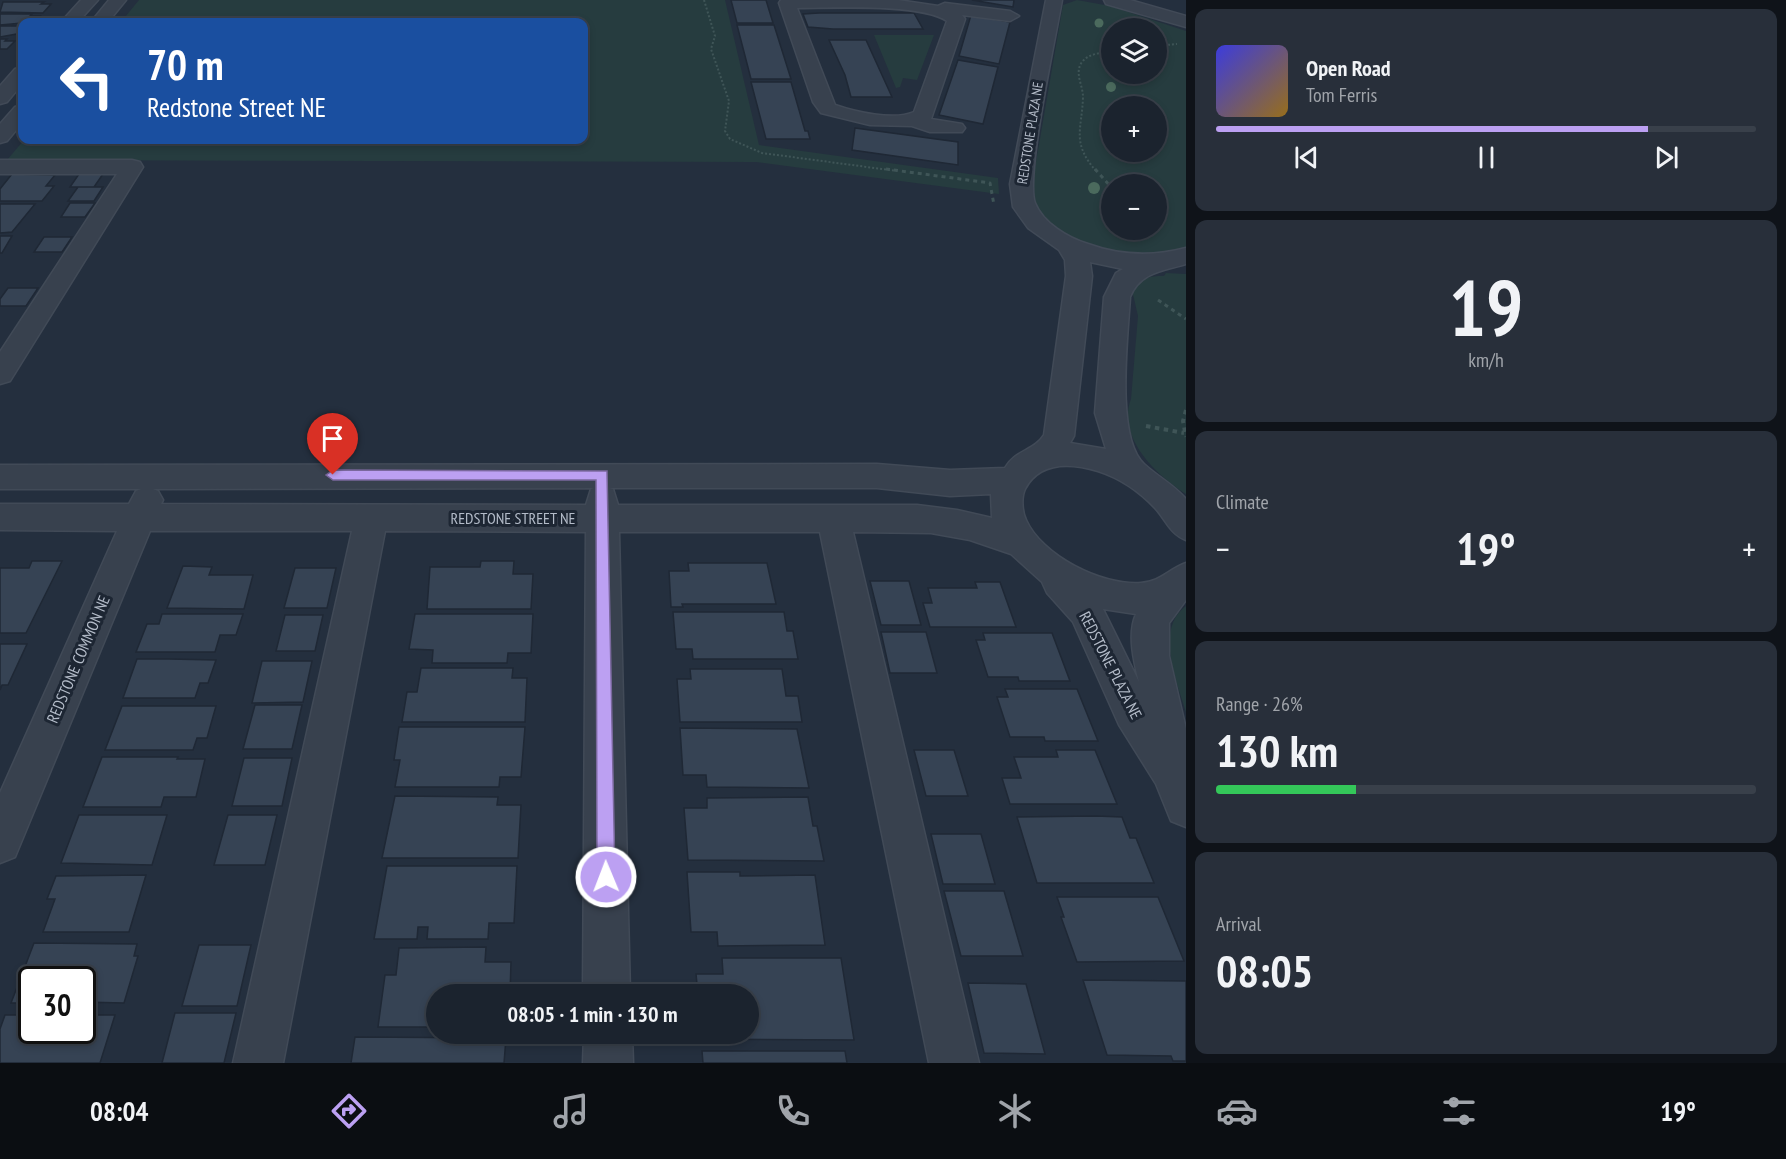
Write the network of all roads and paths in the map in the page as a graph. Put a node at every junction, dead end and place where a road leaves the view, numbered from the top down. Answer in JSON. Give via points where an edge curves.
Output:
{"nodes":[{"id":1,"x":90,"y":0,"type":"edge"},
{"id":2,"x":118,"y":0,"type":"edge"},
{"id":3,"x":704,"y":0,"type":"edge"},
{"id":4,"x":1054,"y":0,"type":"edge"},
{"id":5,"x":1112,"y":0,"type":"edge"},
{"id":6,"x":787,"y":1,"type":"edge"},
{"id":7,"x":916,"y":1,"type":"edge"},
{"id":8,"x":945,"y":8,"type":"junction"},
{"id":9,"x":1010,"y":16,"type":"dead end"},
{"id":10,"x":73,"y":18,"type":"edge"},
{"id":11,"x":102,"y":18,"type":"edge"},
{"id":12,"x":1186,"y":22,"type":"edge"},
{"id":13,"x":1101,"y":54,"type":"edge"},
{"id":14,"x":18,"y":116,"type":"edge"},
{"id":15,"x":917,"y":120,"type":"junction"},
{"id":16,"x":955,"y":128,"type":"dead end"},
{"id":17,"x":0,"y":137,"type":"edge"},
{"id":18,"x":0,"y":166,"type":"edge"},
{"id":19,"x":1101,"y":176,"type":"edge"},
{"id":20,"x":994,"y":207,"type":"dead end"},
{"id":21,"x":1069,"y":246,"type":"junction"},
{"id":22,"x":1186,"y":256,"type":"edge"},
{"id":23,"x":1151,"y":265,"type":"junction"},
{"id":24,"x":1158,"y":300,"type":"dead end"},
{"id":25,"x":1186,"y":319,"type":"edge"},
{"id":26,"x":0,"y":374,"type":"edge"},
{"id":27,"x":1186,"y":410,"type":"edge"},
{"id":28,"x":1143,"y":426,"type":"dead end"},
{"id":29,"x":1185,"y":435,"type":"edge"},
{"id":30,"x":1048,"y":455,"type":"junction"},
{"id":31,"x":602,"y":475,"type":"junction"},
{"id":32,"x":157,"y":476,"type":"junction"},
{"id":33,"x":0,"y":477,"type":"edge"},
{"id":34,"x":1143,"y":479,"type":"junction"},
{"id":35,"x":1010,"y":480,"type":"junction"},
{"id":36,"x":1186,"y":505,"type":"edge"},
{"id":37,"x":0,"y":517,"type":"edge"},
{"id":38,"x":371,"y":518,"type":"junction"},
{"id":39,"x":833,"y":518,"type":"junction"},
{"id":40,"x":138,"y":519,"type":"junction"},
{"id":41,"x":602,"y":519,"type":"junction"},
{"id":42,"x":1186,"y":526,"type":"edge"},
{"id":43,"x":1033,"y":555,"type":"junction"},
{"id":44,"x":1178,"y":586,"type":"edge"},
{"id":45,"x":1170,"y":770,"type":"junction"},
{"id":46,"x":1186,"y":806,"type":"edge"},
{"id":47,"x":0,"y":842,"type":"edge"},
{"id":48,"x":607,"y":984,"type":"edge"},
{"id":49,"x":608,"y":1044,"type":"edge"},
{"id":50,"x":258,"y":1063,"type":"edge"},
{"id":51,"x":608,"y":1063,"type":"edge"},
{"id":52,"x":954,"y":1063,"type":"edge"}],
"edges":[{"from":1,"to":10,"type":"street"},
{"from":2,"to":11,"type":"street"},
{"from":3,"to":20,"type":"path","via":[[714,23],[711,48],[729,101],[725,132],[730,139],[762,153],[990,183]]},
{"from":4,"to":21,"type":"street","name":"REDSTONE PLAZA NE","via":[[1021,176],[1021,195],[1036,224]]},
{"from":5,"to":12,"type":"street"},
{"from":6,"to":7,"type":"street"},
{"from":6,"to":15,"type":"street","via":[[831,119],[850,115]]},
{"from":7,"to":8,"type":"street"},
{"from":8,"to":9,"type":"street"},
{"from":8,"to":15,"type":"street","via":[[956,19],[923,115]]},
{"from":13,"to":19,"type":"path","via":[[1081,63],[1078,74],[1083,96],[1078,131],[1085,158]]},
{"from":14,"to":17,"type":"street"},
{"from":15,"to":16,"type":"street","via":[[930,126]]},
{"from":18,"to":26,"type":"street","via":[[132,167]]},
{"from":21,"to":23,"type":"street","name":"REDSTONE PLAZA NE"},
{"from":21,"to":30,"type":"street","via":[[1077,260],[1079,276],[1059,436]]},
{"from":22,"to":23,"type":"street","name":"REDSTONE PLAZA NE"},
{"from":23,"to":34,"type":"street","name":"REDSTONE PLAZA NE","via":[[1125,279],[1117,297],[1110,413],[1116,438]]},
{"from":24,"to":25,"type":"path"},
{"from":27,"to":29,"type":"path"},
{"from":28,"to":29,"type":"path"},
{"from":30,"to":34,"type":"street","via":[[1102,459]]},
{"from":30,"to":35,"type":"street","via":[[1025,464]]},
{"from":31,"to":32,"type":"street"},
{"from":31,"to":35,"type":"street","via":[[877,476],[950,483]]},
{"from":31,"to":41,"type":"street"},
{"from":32,"to":33,"type":"street"},
{"from":32,"to":40,"type":"street","name":"REDSTONE COMMON NE"},
{"from":34,"to":36,"type":"street"},
{"from":34,"to":42,"type":"street","via":[[1177,510]]},
{"from":35,"to":43,"type":"street","via":[[1006,499],[1010,521]]},
{"from":37,"to":40,"type":"street","name":"REDSTONE STREET NE"},
{"from":38,"to":40,"type":"street","name":"REDSTONE STREET NE"},
{"from":38,"to":41,"type":"street","name":"REDSTONE STREET NE"},
{"from":38,"to":50,"type":"street"},
{"from":39,"to":41,"type":"street","name":"REDSTONE STREET NE"},
{"from":39,"to":43,"type":"street","name":"REDSTONE STREET NE","via":[[952,520],[987,528]]},
{"from":39,"to":52,"type":"street"},
{"from":40,"to":47,"type":"street","name":"REDSTONE COMMON NE"},
{"from":41,"to":48,"type":"street"},
{"from":43,"to":44,"type":"street","via":[[1075,586],[1109,597],[1142,600]]},
{"from":43,"to":45,"type":"street","name":"REDSTONE PLAZA NE","via":[[1086,611],[1133,712]]},
{"from":44,"to":45,"type":"street","name":"REDSTONE PLAZA NE","via":[[1151,620],[1151,656],[1165,712]]},
{"from":45,"to":46,"type":"street","name":"REDSTONE PLAZA NE"},
{"from":49,"to":51,"type":"street"}]}
